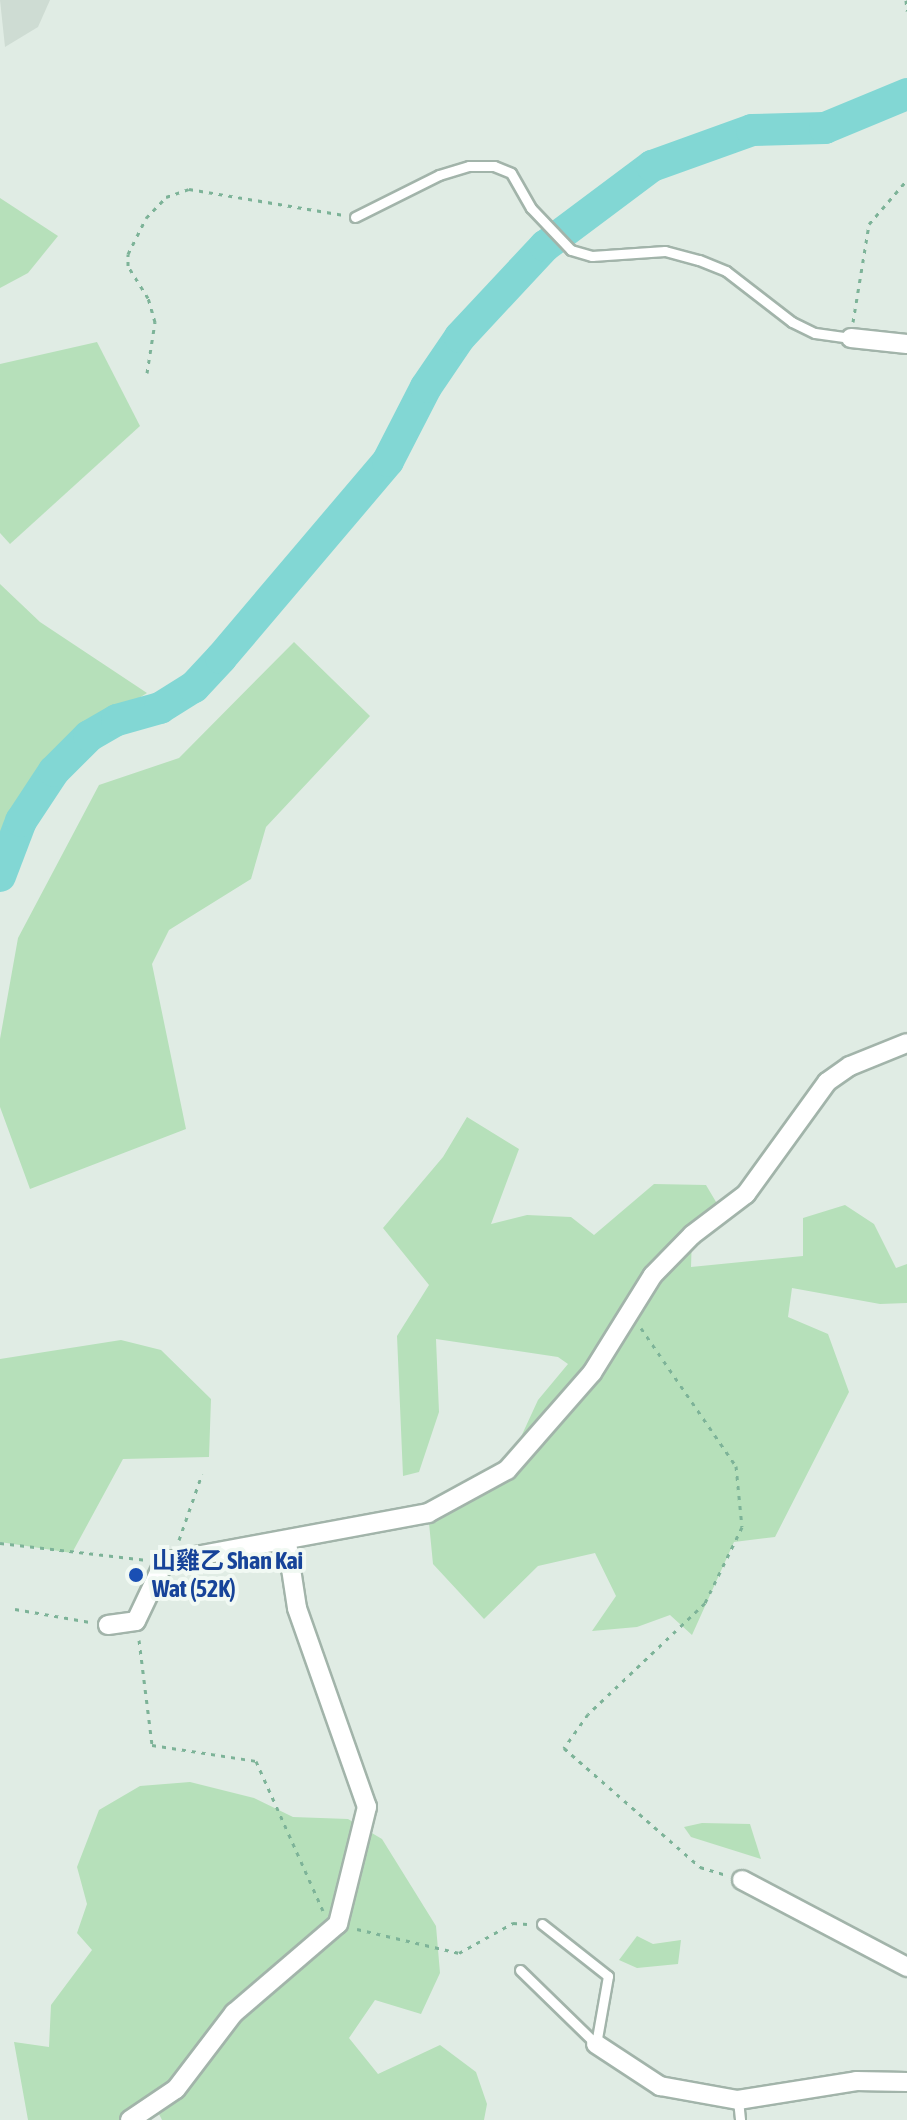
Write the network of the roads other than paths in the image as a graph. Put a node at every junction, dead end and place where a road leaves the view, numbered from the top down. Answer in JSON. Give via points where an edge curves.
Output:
{"nodes":[{"id":1,"x":355,"y":217,"type":"road end"},
{"id":2,"x":851,"y":338,"type":"joint"},
{"id":3,"x":907,"y":344,"type":"edge"},
{"id":4,"x":907,"y":1043,"type":"edge"},
{"id":5,"x":287,"y":1543,"type":"junction"},
{"id":6,"x":108,"y":1625,"type":"road end"},
{"id":7,"x":742,"y":1880,"type":"road end"},
{"id":8,"x":542,"y":1924,"type":"road end"},
{"id":9,"x":907,"y":1967,"type":"edge"},
{"id":10,"x":520,"y":1970,"type":"dead end"},
{"id":11,"x":596,"y":2044,"type":"junction"},
{"id":12,"x":907,"y":2082,"type":"edge"},
{"id":13,"x":738,"y":2100,"type":"junction"},
{"id":14,"x":130,"y":2120,"type":"edge"},
{"id":15,"x":740,"y":2120,"type":"edge"}],
"edges":[{"from":1,"to":2,"type":"lane","via":[[469,166],[511,173],[531,208],[571,250],[592,256],[665,251],[699,260],[726,271],[792,322],[815,333]]},
{"from":2,"to":3,"type":"street"},
{"from":4,"to":5,"type":"street","via":[[850,1066],[827,1082],[746,1194],[692,1235],[653,1275],[631,1314],[533,1446],[483,1486],[428,1513]]},
{"from":5,"to":6,"type":"street","via":[[164,1562],[136,1621]]},
{"from":5,"to":14,"type":"street","via":[[297,1608],[367,1807],[338,1924],[234,2013],[176,2089]]},
{"from":7,"to":9,"type":"street"},
{"from":8,"to":11,"type":"lane","via":[[608,1976]]},
{"from":10,"to":11,"type":"lane"},
{"from":11,"to":13,"type":"street","via":[[660,2086]]},
{"from":12,"to":13,"type":"street","via":[[856,2081]]},
{"from":13,"to":15,"type":"lane"}]}
